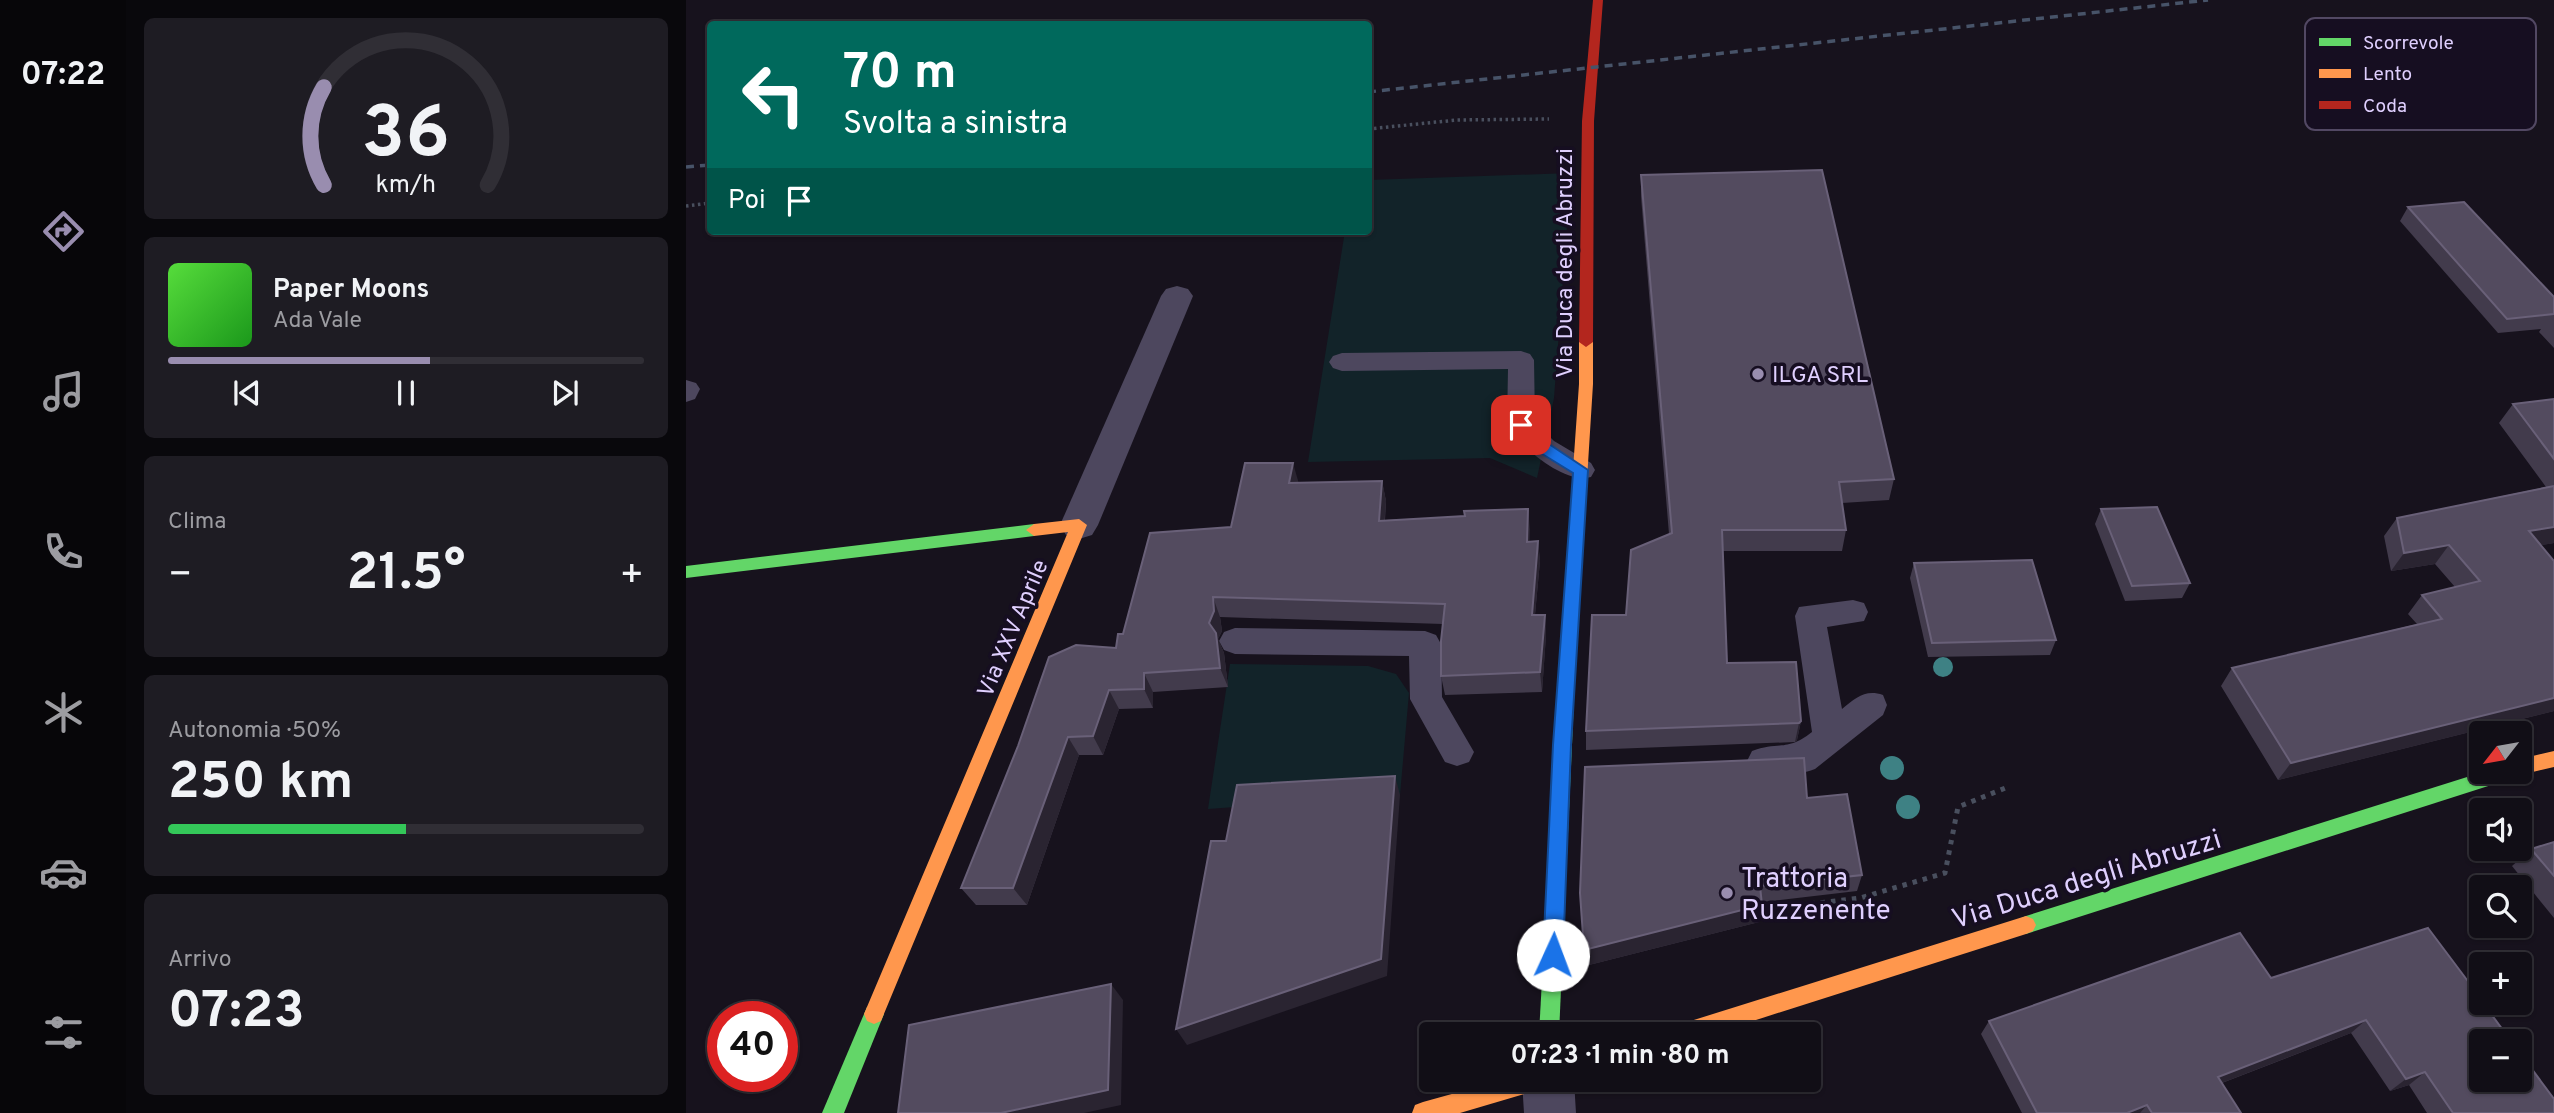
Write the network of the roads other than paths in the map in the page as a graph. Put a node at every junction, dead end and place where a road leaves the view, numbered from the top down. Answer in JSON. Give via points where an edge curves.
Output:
{"nodes":[{"id":1,"x":1598,"y":0,"type":"edge"},
{"id":2,"x":1177,"y":296,"type":"dead end"},
{"id":3,"x":1342,"y":362,"type":"dead end"},
{"id":4,"x":1581,"y":470,"type":"junction"},
{"id":5,"x":1079,"y":525,"type":"junction"},
{"id":6,"x":686,"y":572,"type":"edge"},
{"id":7,"x":1853,"y":612,"type":"dead end"},
{"id":8,"x":1235,"y":641,"type":"dead end"},
{"id":9,"x":1871,"y":705,"type":"dead end"},
{"id":10,"x":1830,"y":738,"type":"junction"},
{"id":11,"x":1457,"y":752,"type":"dead end"},
{"id":12,"x":1736,"y":762,"type":"edge"},
{"id":13,"x":2535,"y":768,"type":"edge"},
{"id":14,"x":1550,"y":1022,"type":"edge"},
{"id":15,"x":1720,"y":1022,"type":"edge"},
{"id":16,"x":1496,"y":1092,"type":"edge"},
{"id":17,"x":1549,"y":1092,"type":"edge"},
{"id":18,"x":833,"y":1113,"type":"edge"},
{"id":19,"x":1423,"y":1113,"type":"edge"},
{"id":20,"x":1550,"y":1113,"type":"edge"}],
"edges":[{"from":1,"to":4,"type":"street","name":"Via Duca degli Abruzzi","via":[[1588,121]]},
{"from":2,"to":5,"type":"street"},
{"from":3,"to":4,"type":"lane","via":[[1521,360],[1521,425],[1544,448]]},
{"from":4,"to":14,"type":"street","name":"Via Duca degli Abruzzi","via":[[1574,768]]},
{"from":5,"to":6,"type":"street","name":"Via XXV Aprile"},
{"from":5,"to":18,"type":"street","name":"Via XXV Aprile"},
{"from":7,"to":10,"type":"lane","via":[[1810,616]]},
{"from":8,"to":11,"type":"lane","via":[[1425,644],[1426,699]]},
{"from":9,"to":10,"type":"lane"},
{"from":10,"to":12,"type":"lane","via":[[1803,759]]},
{"from":13,"to":15,"type":"street","name":"Via Duca degli Abruzzi"},
{"from":16,"to":19,"type":"street"},
{"from":17,"to":20,"type":"street"}]}
